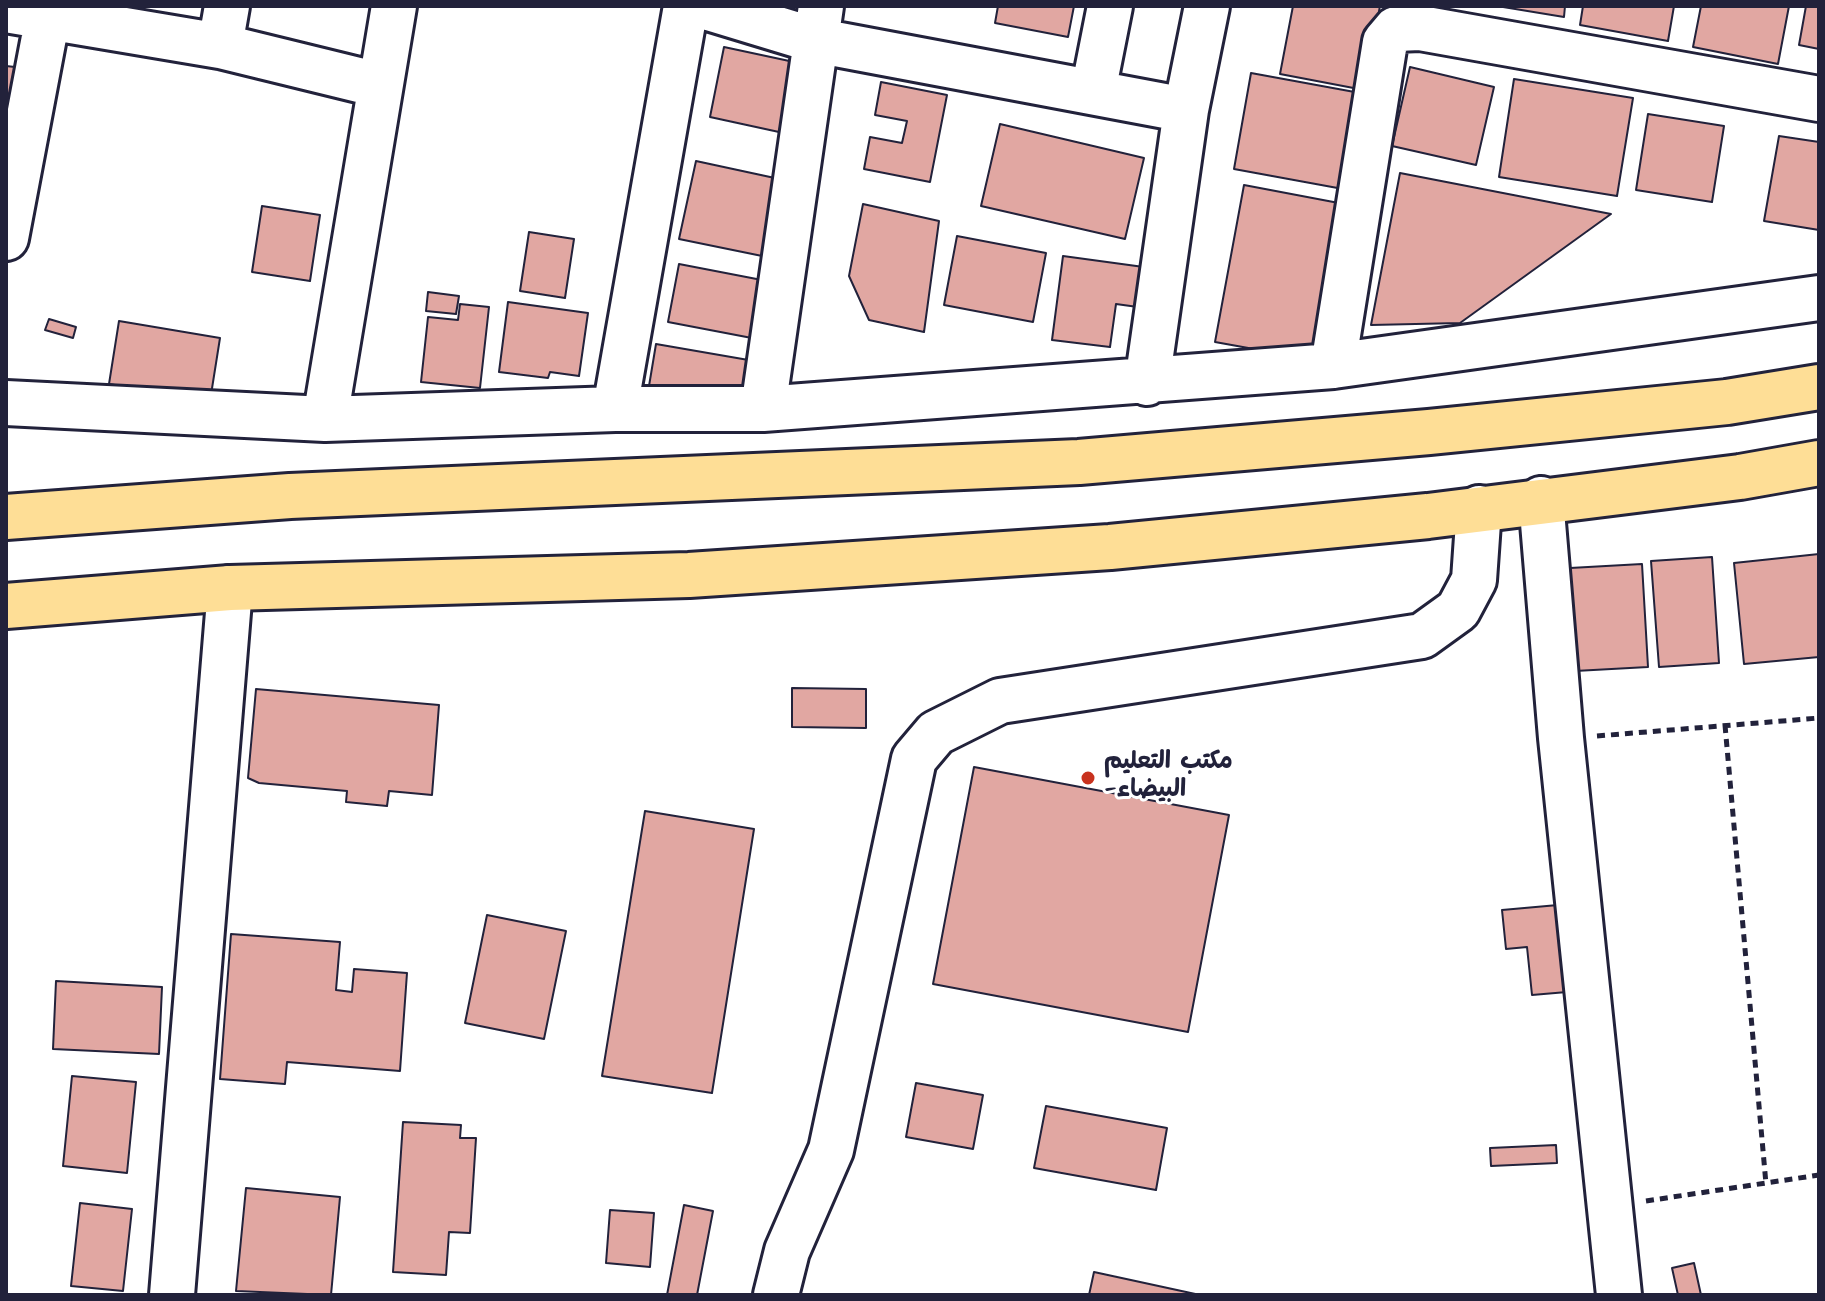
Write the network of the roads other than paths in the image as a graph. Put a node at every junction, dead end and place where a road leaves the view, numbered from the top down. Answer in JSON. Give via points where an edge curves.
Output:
{"nodes":[{"id":1,"x":394,"y":6,"type":"edge"},
{"id":2,"x":686,"y":6,"type":"edge"},
{"id":3,"x":702,"y":6,"type":"edge"},
{"id":4,"x":1110,"y":6,"type":"edge"},
{"id":5,"x":1207,"y":6,"type":"edge"},
{"id":6,"x":27,"y":13,"type":"edge"},
{"id":7,"x":818,"y":23,"type":"edge"},
{"id":8,"x":224,"y":26,"type":"edge"},
{"id":9,"x":379,"y":85,"type":"junction"},
{"id":10,"x":1093,"y":92,"type":"junction"},
{"id":11,"x":1819,"y":99,"type":"edge"},
{"id":12,"x":1186,"y":110,"type":"junction"},
{"id":13,"x":6,"y":238,"type":"edge"},
{"id":14,"x":1819,"y":298,"type":"edge"},
{"id":15,"x":1333,"y":366,"type":"junction"},
{"id":16,"x":1147,"y":383,"type":"junction"},
{"id":17,"x":1819,"y":387,"type":"edge"},
{"id":18,"x":6,"y":403,"type":"edge"},
{"id":19,"x":615,"y":409,"type":"junction"},
{"id":20,"x":763,"y":409,"type":"junction"},
{"id":21,"x":325,"y":419,"type":"junction"},
{"id":22,"x":1819,"y":463,"type":"edge"},
{"id":23,"x":1541,"y":499,"type":"junction"},
{"id":24,"x":1479,"y":508,"type":"junction"},
{"id":25,"x":6,"y":517,"type":"edge"},
{"id":26,"x":230,"y":588,"type":"junction"},
{"id":27,"x":6,"y":606,"type":"edge"},
{"id":28,"x":172,"y":1295,"type":"edge"},
{"id":29,"x":776,"y":1295,"type":"edge"},
{"id":30,"x":1619,"y":1295,"type":"edge"}],
"edges":[{"from":1,"to":9,"type":"street"},
{"from":2,"to":19,"type":"street"},
{"from":3,"to":7,"type":"street"},
{"from":4,"to":10,"type":"street"},
{"from":5,"to":12,"type":"street"},
{"from":6,"to":8,"type":"street"},
{"from":6,"to":13,"type":"street"},
{"from":7,"to":10,"type":"street"},
{"from":7,"to":20,"type":"street"},
{"from":8,"to":9,"type":"street"},
{"from":9,"to":21,"type":"street"},
{"from":10,"to":12,"type":"street"},
{"from":11,"to":15,"type":"street","via":[[1420,28],[1396,29],[1385,42]]},
{"from":12,"to":16,"type":"street"},
{"from":14,"to":15,"type":"street"},
{"from":15,"to":16,"type":"street"},
{"from":16,"to":20,"type":"street"},
{"from":17,"to":25,"type":"highway","via":[[1727,402],[1079,462],[290,496]]},
{"from":18,"to":21,"type":"street"},
{"from":19,"to":20,"type":"street"},
{"from":19,"to":21,"type":"street"},
{"from":22,"to":23,"type":"highway"},
{"from":23,"to":24,"type":"highway"},
{"from":23,"to":30,"type":"street"},
{"from":24,"to":26,"type":"highway","via":[[1110,547],[689,575]]},
{"from":24,"to":29,"type":"street","via":[[1474,580],[1458,610],[1422,636],[1000,701],[936,733],[914,759],[831,1150],[787,1251]]},
{"from":26,"to":27,"type":"highway"},
{"from":26,"to":28,"type":"street"}]}
